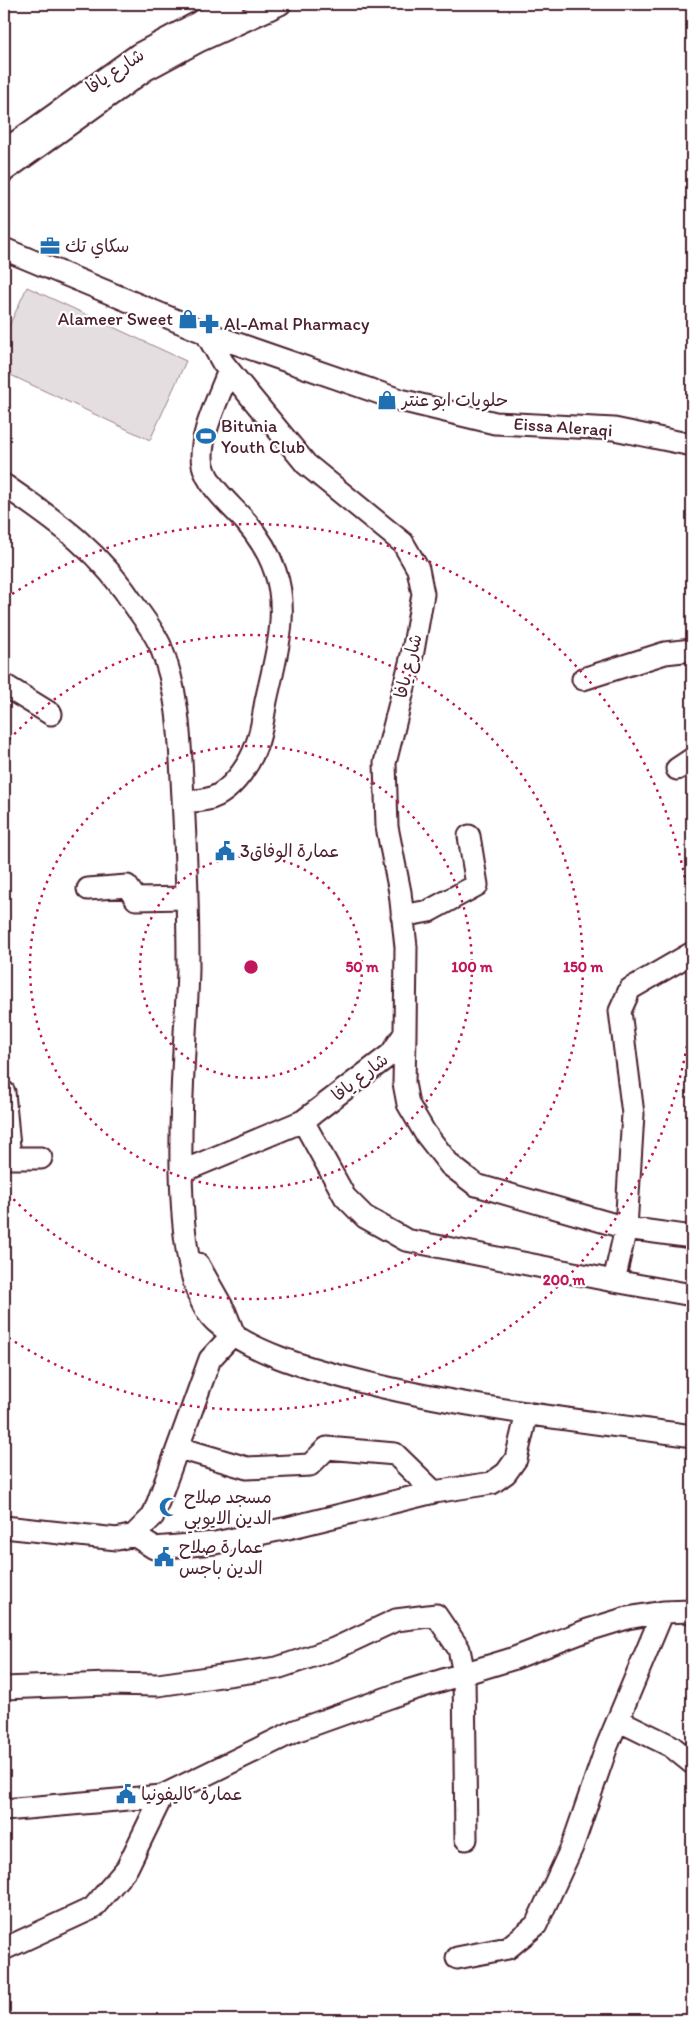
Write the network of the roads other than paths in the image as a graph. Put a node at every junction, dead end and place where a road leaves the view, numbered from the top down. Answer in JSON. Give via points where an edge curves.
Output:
{"nodes":[{"id":1,"x":233,"y":4,"type":"edge"},
{"id":2,"x":280,"y":4,"type":"edge"},
{"id":3,"x":4,"y":151,"type":"edge"},
{"id":4,"x":4,"y":172,"type":"edge"},
{"id":5,"x":4,"y":249,"type":"edge"},
{"id":6,"x":206,"y":333,"type":"junction"},
{"id":7,"x":229,"y":370,"type":"junction"},
{"id":8,"x":692,"y":445,"type":"edge"},
{"id":9,"x":4,"y":485,"type":"edge"},
{"id":10,"x":692,"y":650,"type":"edge"},
{"id":11,"x":583,"y":679,"type":"dead end"},
{"id":12,"x":4,"y":685,"type":"edge"},
{"id":13,"x":51,"y":714,"type":"dead end"},
{"id":14,"x":183,"y":801,"type":"junction"},
{"id":15,"x":469,"y":836,"type":"dead end"},
{"id":16,"x":88,"y":889,"type":"dead end"},
{"id":17,"x":186,"y":898,"type":"junction"},
{"id":18,"x":402,"y":916,"type":"junction"},
{"id":19,"x":692,"y":953,"type":"edge"},
{"id":20,"x":405,"y":1033,"type":"junction"},
{"id":21,"x":4,"y":1092,"type":"edge"},
{"id":22,"x":302,"y":1121,"type":"junction"},
{"id":23,"x":41,"y":1158,"type":"dead end"},
{"id":24,"x":181,"y":1172,"type":"junction"},
{"id":25,"x":626,"y":1228,"type":"junction"},
{"id":26,"x":692,"y":1237,"type":"edge"},
{"id":27,"x":614,"y":1281,"type":"junction"},
{"id":28,"x":692,"y":1296,"type":"edge"},
{"id":29,"x":234,"y":1333,"type":"junction"},
{"id":30,"x":527,"y":1413,"type":"junction"},
{"id":31,"x":692,"y":1436,"type":"edge"},
{"id":32,"x":178,"y":1448,"type":"junction"},
{"id":33,"x":434,"y":1492,"type":"junction"},
{"id":34,"x":4,"y":1526,"type":"edge"},
{"id":35,"x":134,"y":1535,"type":"junction"},
{"id":36,"x":692,"y":1611,"type":"edge"},
{"id":37,"x":662,"y":1612,"type":"junction"},
{"id":38,"x":464,"y":1674,"type":"junction"},
{"id":39,"x":4,"y":1688,"type":"edge"},
{"id":40,"x":618,"y":1720,"type":"junction"},
{"id":41,"x":692,"y":1762,"type":"edge"},
{"id":42,"x":162,"y":1796,"type":"junction"},
{"id":43,"x":4,"y":1810,"type":"edge"},
{"id":44,"x":466,"y":1839,"type":"dead end"},
{"id":45,"x":4,"y":1949,"type":"edge"},
{"id":46,"x":457,"y":1958,"type":"dead end"}],
"edges":[{"from":1,"to":3,"type":"street","name":"شارع يافا","via":[[140,54]]},
{"from":2,"to":4,"type":"street","via":[[145,70]]},
{"from":5,"to":6,"type":"street"},
{"from":6,"to":7,"type":"street","name":"شارع يافا"},
{"from":6,"to":8,"type":"street","name":"Eissa Aleraqi","via":[[400,400],[495,423],[614,429]]},
{"from":7,"to":14,"type":"street","via":[[207,430],[203,464],[216,489],[266,550],[280,588],[282,613],[257,745],[249,761],[236,780],[220,794],[204,800]]},
{"from":7,"to":18,"type":"street","name":"شارع يافا","via":[[306,464],[404,543],[421,580],[423,594],[413,651],[385,764],[386,827]]},
{"from":9,"to":14,"type":"street","via":[[83,542],[120,581],[158,641],[169,672],[179,722]]},
{"from":10,"to":11,"type":"street","via":[[665,653]]},
{"from":12,"to":13,"type":"street"},
{"from":14,"to":17,"type":"street"},
{"from":15,"to":18,"type":"street","via":[[477,885],[429,911]]},
{"from":16,"to":17,"type":"street","via":[[127,886],[136,899]]},
{"from":17,"to":24,"type":"street","via":[[188,968]]},
{"from":18,"to":20,"type":"street","name":"شارع يافا","via":[[406,947]]},
{"from":19,"to":25,"type":"street","via":[[630,989],[620,1011],[633,1114]]},
{"from":20,"to":22,"type":"street","name":"شارع يافا","via":[[391,1054]]},
{"from":20,"to":25,"type":"street","via":[[404,1083],[408,1104],[450,1165],[476,1185]]},
{"from":21,"to":23,"type":"street","via":[[10,1158]]},
{"from":22,"to":24,"type":"street","name":"شارع يافا"},
{"from":22,"to":27,"type":"street","via":[[345,1197],[366,1217],[406,1240]]},
{"from":24,"to":29,"type":"street","via":[[186,1241]]},
{"from":25,"to":26,"type":"street"},
{"from":25,"to":27,"type":"street"},
{"from":27,"to":28,"type":"street"},
{"from":29,"to":30,"type":"street","via":[[247,1343],[313,1369],[412,1395]]},
{"from":29,"to":32,"type":"street","via":[[210,1359]]},
{"from":30,"to":31,"type":"street"},
{"from":30,"to":33,"type":"street","via":[[516,1459],[506,1473],[492,1483]]},
{"from":32,"to":33,"type":"street","via":[[247,1468],[310,1464],[327,1448],[395,1454]]},
{"from":32,"to":35,"type":"street","via":[[153,1516]]},
{"from":33,"to":35,"type":"street","via":[[215,1544],[154,1548]]},
{"from":34,"to":35,"type":"street","via":[[117,1539]]},
{"from":36,"to":37,"type":"street"},
{"from":37,"to":38,"type":"street","via":[[588,1630]]},
{"from":37,"to":40,"type":"street"},
{"from":38,"to":39,"type":"street","via":[[459,1649],[436,1615],[396,1620],[334,1649],[277,1668],[158,1684]]},
{"from":38,"to":42,"type":"street","via":[[407,1690],[295,1731]]},
{"from":38,"to":44,"type":"street"},
{"from":40,"to":41,"type":"street","via":[[672,1746]]},
{"from":40,"to":46,"type":"street","via":[[572,1847],[536,1925],[508,1948]]},
{"from":42,"to":43,"type":"street"},
{"from":42,"to":45,"type":"street","via":[[127,1868],[93,1908]]}]}
